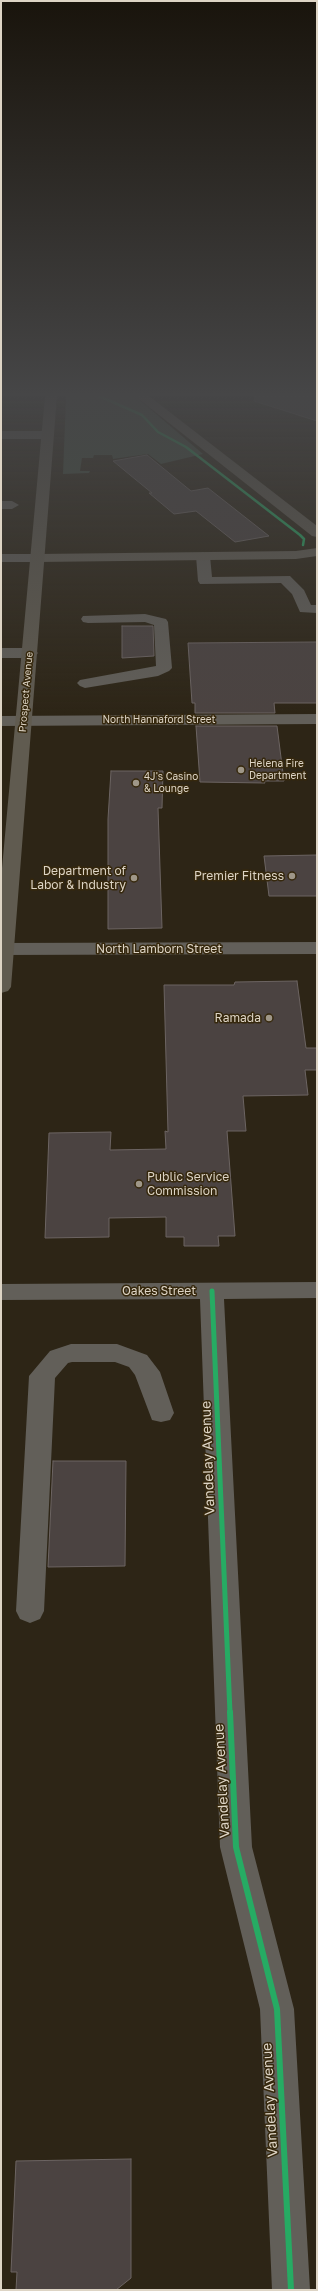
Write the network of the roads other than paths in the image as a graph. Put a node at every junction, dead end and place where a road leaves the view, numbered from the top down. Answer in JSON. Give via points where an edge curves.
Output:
{"nodes":[{"id":1,"x":42,"y":503,"type":"edge"},
{"id":2,"x":278,"y":503,"type":"edge"},
{"id":3,"x":317,"y":533,"type":"edge"},
{"id":4,"x":317,"y":552,"type":"edge"},
{"id":5,"x":202,"y":556,"type":"junction"},
{"id":6,"x":1,"y":558,"type":"edge"},
{"id":7,"x":38,"y":558,"type":"junction"},
{"id":8,"x":317,"y":609,"type":"edge"},
{"id":9,"x":88,"y":619,"type":"dead end"},
{"id":10,"x":1,"y":653,"type":"edge"},
{"id":11,"x":30,"y":653,"type":"junction"},
{"id":12,"x":164,"y":668,"type":"dead end"},
{"id":13,"x":317,"y":719,"type":"edge"},
{"id":14,"x":24,"y":720,"type":"junction"},
{"id":15,"x":1,"y":721,"type":"edge"},
{"id":16,"x":7,"y":839,"type":"edge"},
{"id":17,"x":317,"y":948,"type":"edge"},
{"id":18,"x":2,"y":950,"type":"edge"},
{"id":19,"x":1,"y":987,"type":"edge"},
{"id":20,"x":317,"y":1290,"type":"edge"},
{"id":21,"x":212,"y":1291,"type":"junction"},
{"id":22,"x":1,"y":1292,"type":"edge"},
{"id":23,"x":160,"y":1413,"type":"dead end"},
{"id":24,"x":30,"y":1612,"type":"dead end"},
{"id":25,"x":291,"y":2290,"type":"edge"}],
"edges":[{"from":1,"to":7,"type":"highway","name":"Prospect Avenue"},
{"from":2,"to":3,"type":"highway"},
{"from":4,"to":5,"type":"main road","via":[[296,555]]},
{"from":5,"to":7,"type":"main road"},
{"from":5,"to":8,"type":"street","via":[[205,581],[285,578],[299,593],[305,609]]},
{"from":6,"to":7,"type":"street"},
{"from":7,"to":11,"type":"highway","name":"Prospect Avenue"},
{"from":9,"to":12,"type":"street","via":[[145,618],[161,622]]},
{"from":10,"to":11,"type":"street"},
{"from":11,"to":14,"type":"highway","name":"Prospect Avenue"},
{"from":13,"to":14,"type":"street","name":"North Hannaford Street"},
{"from":14,"to":15,"type":"street","name":"North Hannaford Street"},
{"from":14,"to":16,"type":"highway","name":"Prospect Avenue"},
{"from":16,"to":18,"type":"highway","name":"Prospect Avenue"},
{"from":17,"to":18,"type":"street","name":"North Lamborn Street"},
{"from":18,"to":19,"type":"highway","name":"Prospect Avenue"},
{"from":20,"to":21,"type":"street","name":"Oakes Street"},
{"from":21,"to":22,"type":"street","name":"Oakes Street"},
{"from":21,"to":25,"type":"street","name":"Vandelay Avenue","via":[[236,1847],[277,2009]]},
{"from":23,"to":24,"type":"street","via":[[147,1372],[138,1361],[117,1354],[71,1352],[59,1357],[42,1376]]}]}
